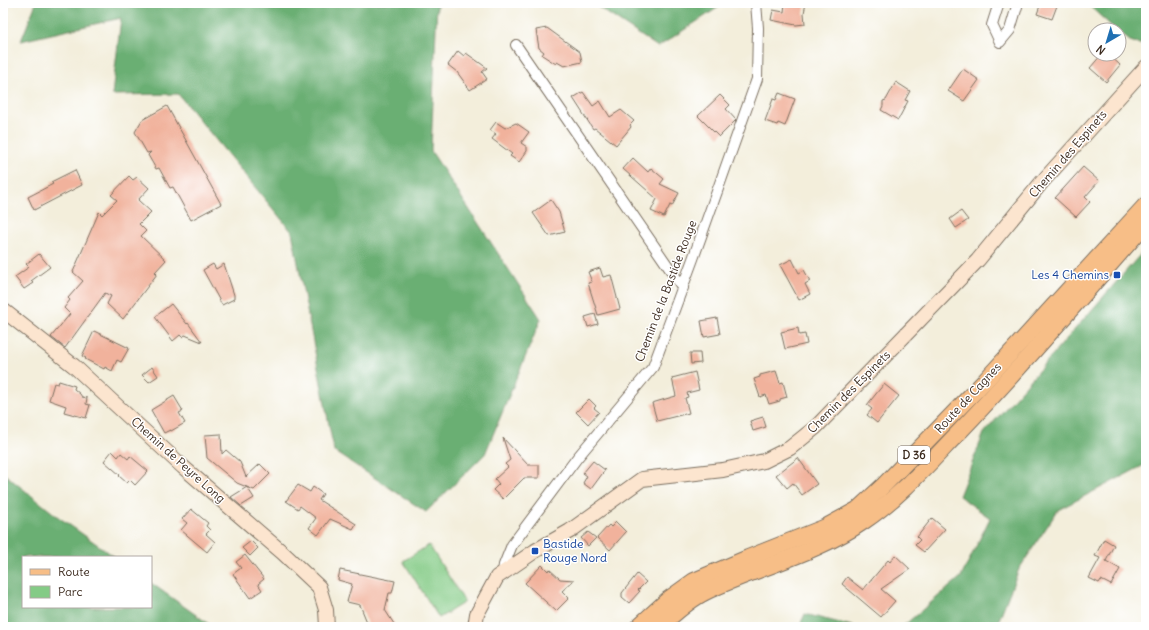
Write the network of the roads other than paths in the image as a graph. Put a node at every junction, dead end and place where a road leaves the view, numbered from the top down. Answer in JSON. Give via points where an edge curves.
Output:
{"nodes":[{"id":1,"x":756,"y":3,"type":"edge"},
{"id":2,"x":999,"y":3,"type":"edge"},
{"id":3,"x":1018,"y":3,"type":"edge"},
{"id":4,"x":516,"y":45,"type":"dead end"},
{"id":5,"x":1146,"y":67,"type":"edge"},
{"id":6,"x":1146,"y":205,"type":"edge"},
{"id":7,"x":1146,"y":223,"type":"edge"},
{"id":8,"x":683,"y":288,"type":"junction"},
{"id":9,"x":3,"y":310,"type":"edge"},
{"id":10,"x":504,"y":572,"type":"junction"},
{"id":11,"x":327,"y":627,"type":"edge"},
{"id":12,"x":475,"y":627,"type":"edge"},
{"id":13,"x":638,"y":627,"type":"edge"},
{"id":14,"x":659,"y":627,"type":"edge"}],
"edges":[{"from":1,"to":8,"type":"street","name":"Chemin de la Bastide Rouge","via":[[757,80]]},
{"from":2,"to":3,"type":"street","via":[[992,25],[1000,42],[1010,30]]},
{"from":4,"to":8,"type":"street"},
{"from":5,"to":10,"type":"street","name":"Chemin des Espinets","via":[[1042,182],[978,260],[816,427],[790,448],[764,461],[723,470],[642,479],[570,532]]},
{"from":6,"to":13,"type":"main road","name":"Route de Cagnes","number":"D 36","via":[[974,393],[857,510],[826,527],[694,581]]},
{"from":7,"to":14,"type":"main road","name":"Route de Cagnes","number":"D 36","via":[[997,392],[892,499],[836,538],[704,592]]},
{"from":8,"to":10,"type":"street","name":"Chemin de la Bastide Rouge","via":[[652,367],[576,458],[512,545]]},
{"from":9,"to":11,"type":"street","name":"Chemin de Peyre Long","via":[[74,366],[319,587],[326,610]]},
{"from":10,"to":12,"type":"street","name":"Chemin des Espinets","via":[[497,577],[477,614]]}]}
